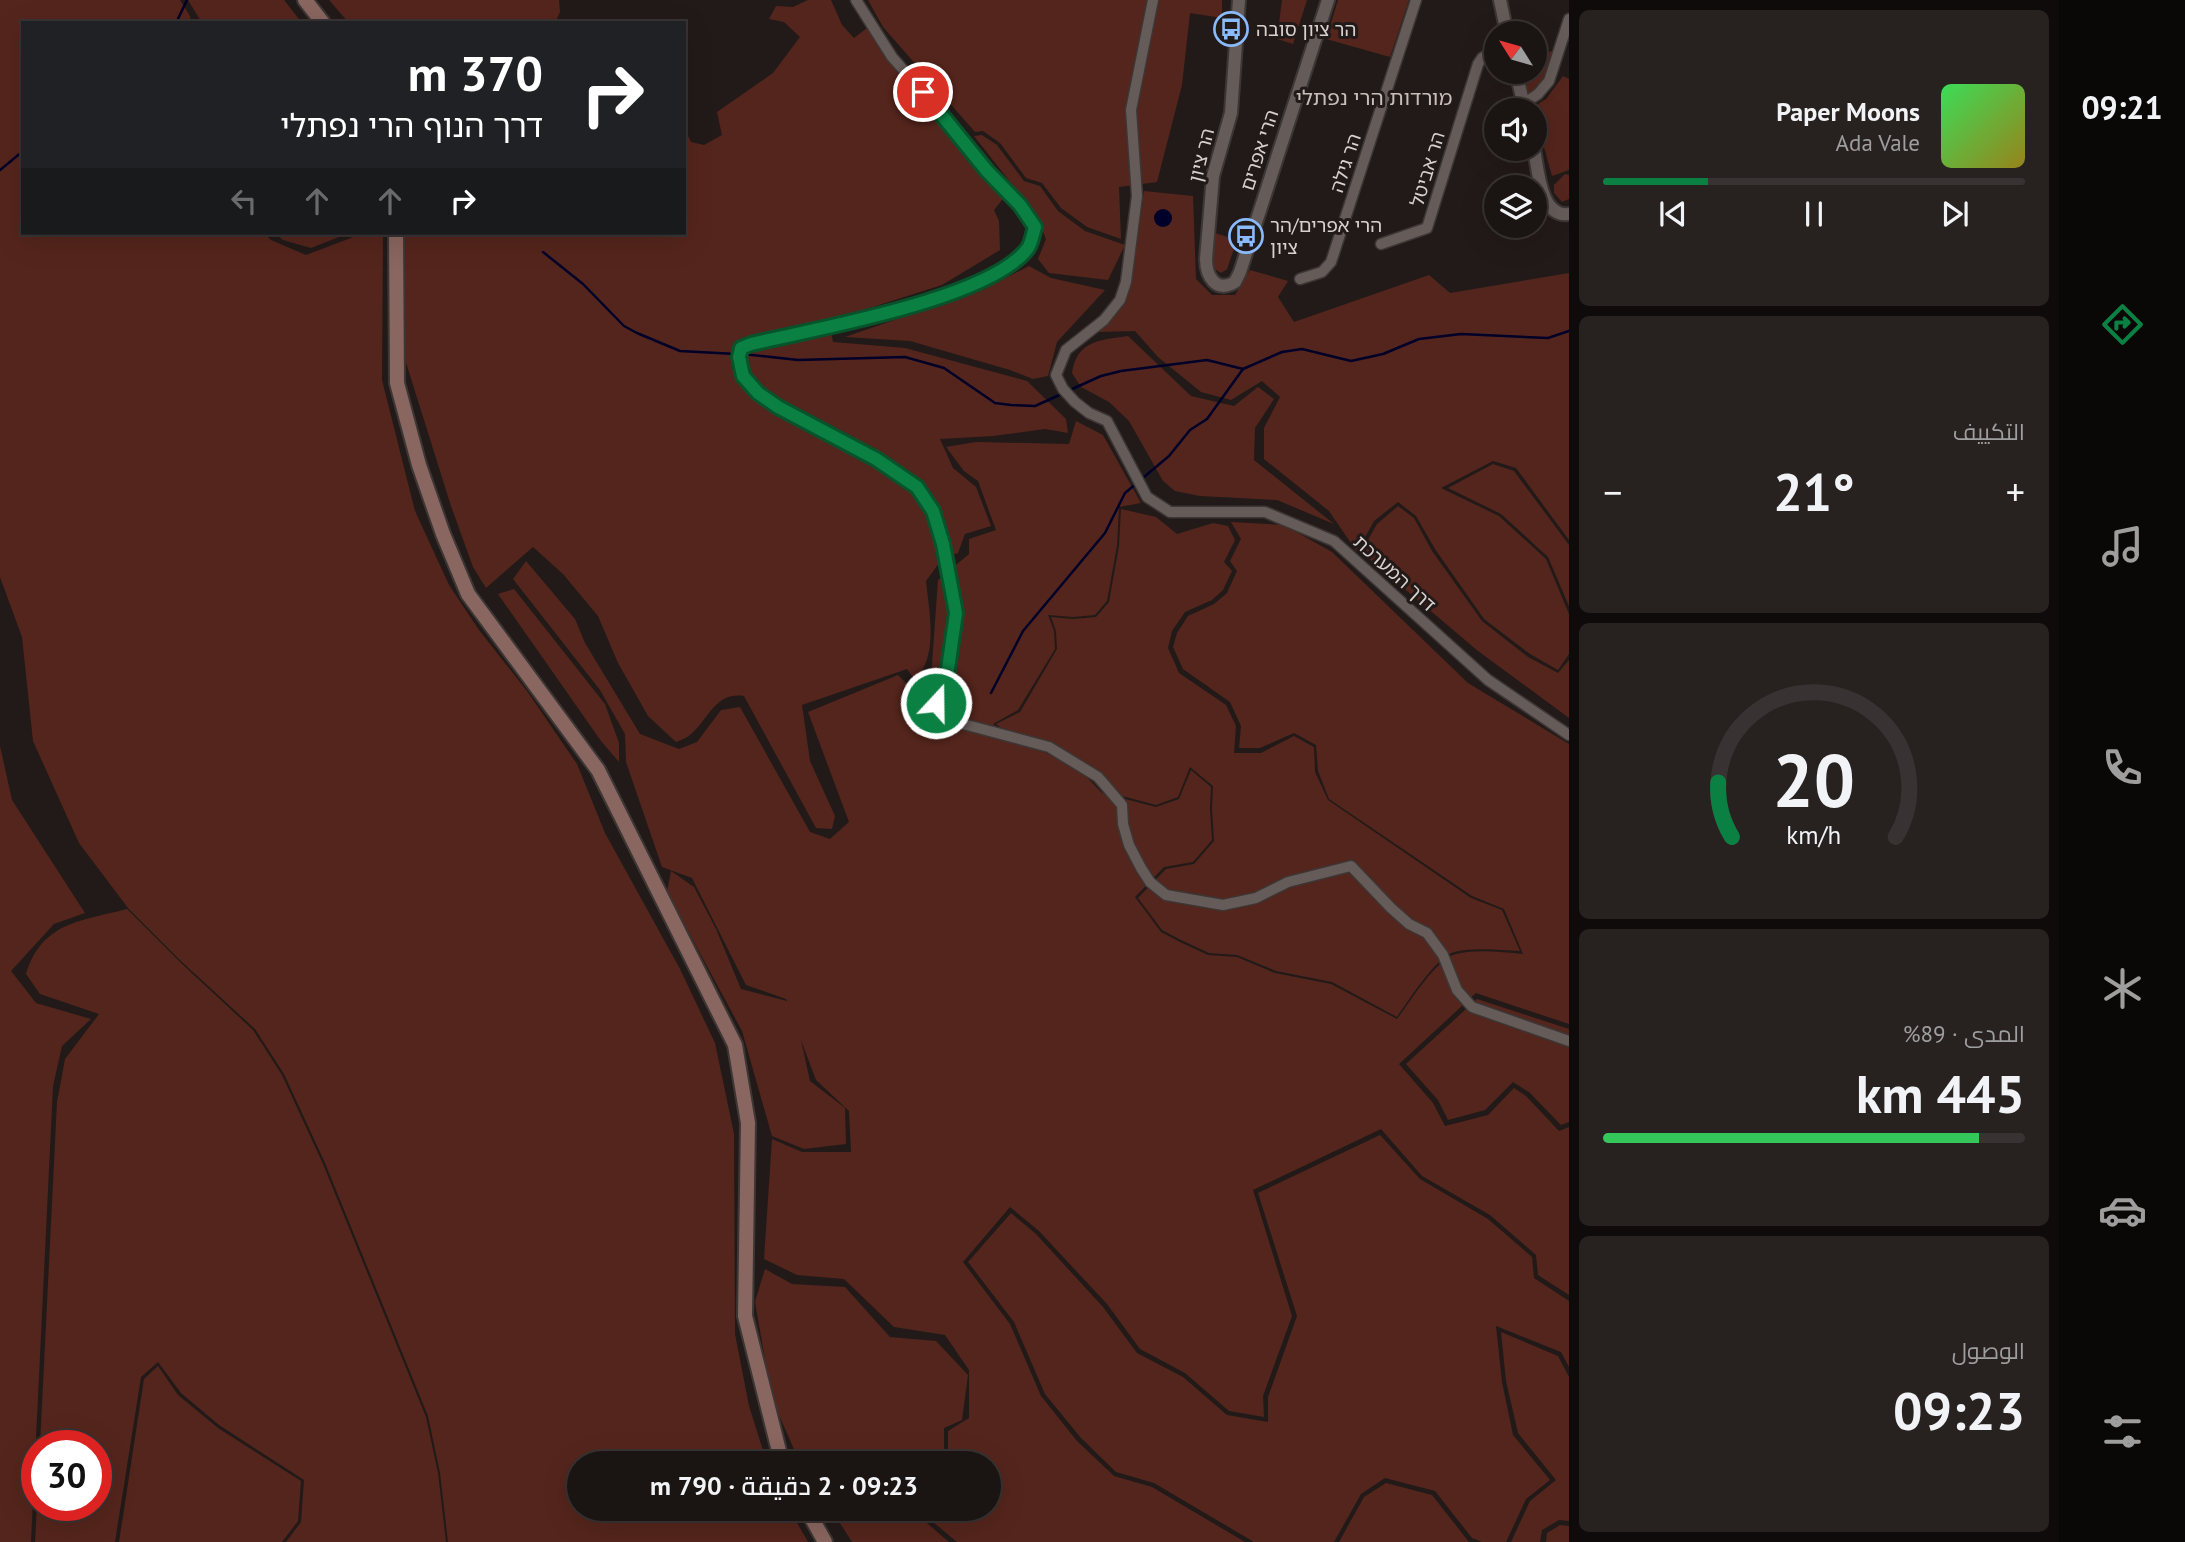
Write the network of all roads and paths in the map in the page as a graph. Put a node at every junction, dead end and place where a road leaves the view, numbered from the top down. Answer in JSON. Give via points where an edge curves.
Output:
{"nodes":[{"id":1,"x":305,"y":0,"type":"edge"},
{"id":2,"x":856,"y":0,"type":"edge"},
{"id":3,"x":1153,"y":0,"type":"edge"},
{"id":4,"x":1239,"y":0,"type":"edge"},
{"id":5,"x":1328,"y":0,"type":"edge"},
{"id":6,"x":1416,"y":0,"type":"edge"},
{"id":7,"x":1500,"y":0,"type":"edge"},
{"id":8,"x":1569,"y":19,"type":"edge"},
{"id":9,"x":321,"y":21,"type":"edge"},
{"id":10,"x":1504,"y":21,"type":"edge"},
{"id":11,"x":1484,"y":57,"type":"edge"},
{"id":12,"x":1534,"y":98,"type":"edge"},
{"id":13,"x":1537,"y":161,"type":"edge"},
{"id":14,"x":1569,"y":214,"type":"edge"},
{"id":15,"x":396,"y":235,"type":"edge"},
{"id":16,"x":1381,"y":244,"type":"dead end"},
{"id":17,"x":1240,"y":272,"type":"joint"},
{"id":18,"x":1300,"y":279,"type":"dead end"},
{"id":19,"x":1569,"y":735,"type":"edge"},
{"id":20,"x":1569,"y":1041,"type":"edge"},
{"id":21,"x":779,"y":1451,"type":"edge"},
{"id":22,"x":813,"y":1521,"type":"edge"},
{"id":23,"x":825,"y":1542,"type":"edge"}],
"edges":[{"from":1,"to":9,"type":"main road"},
{"from":2,"to":20,"type":"street","via":[[892,57],[1020,205],[1035,227],[1029,247],[1010,264],[967,288],[751,344],[741,348],[739,357],[743,376],[758,393],[876,459],[917,487],[933,511],[956,613],[947,676],[936,703],[952,721],[1049,747],[1098,777],[1122,805],[1123,824],[1140,869],[1166,895],[1223,905],[1351,866],[1409,924],[1427,933],[1443,955],[1457,990],[1472,1007]]},
{"from":3,"to":19,"type":"street","name":"דרך המערכת","via":[[1131,110],[1137,196],[1126,282],[1120,300],[1104,320],[1066,350],[1056,375],[1063,389],[1089,413],[1107,421],[1147,497],[1158,505],[1170,512],[1265,512],[1334,541],[1488,680]]},
{"from":4,"to":17,"type":"street","name":"הר ציון","via":[[1231,113],[1213,176],[1206,268],[1210,279],[1224,287],[1235,282]]},
{"from":5,"to":17,"type":"street","name":"הרי אפרים"},
{"from":6,"to":18,"type":"street","name":"הר גילה","via":[[1331,262],[1322,272]]},
{"from":7,"to":10,"type":"street"},
{"from":8,"to":12,"type":"street","via":[[1549,81]]},
{"from":11,"to":16,"type":"street","name":"הר אביטל","via":[[1427,228]]},
{"from":13,"to":14,"type":"street","via":[[1550,208]]},
{"from":15,"to":21,"type":"main road","via":[[397,383],[419,465],[468,594],[598,770],[735,1045],[748,1123],[745,1316]]},
{"from":22,"to":23,"type":"main road"}]}
